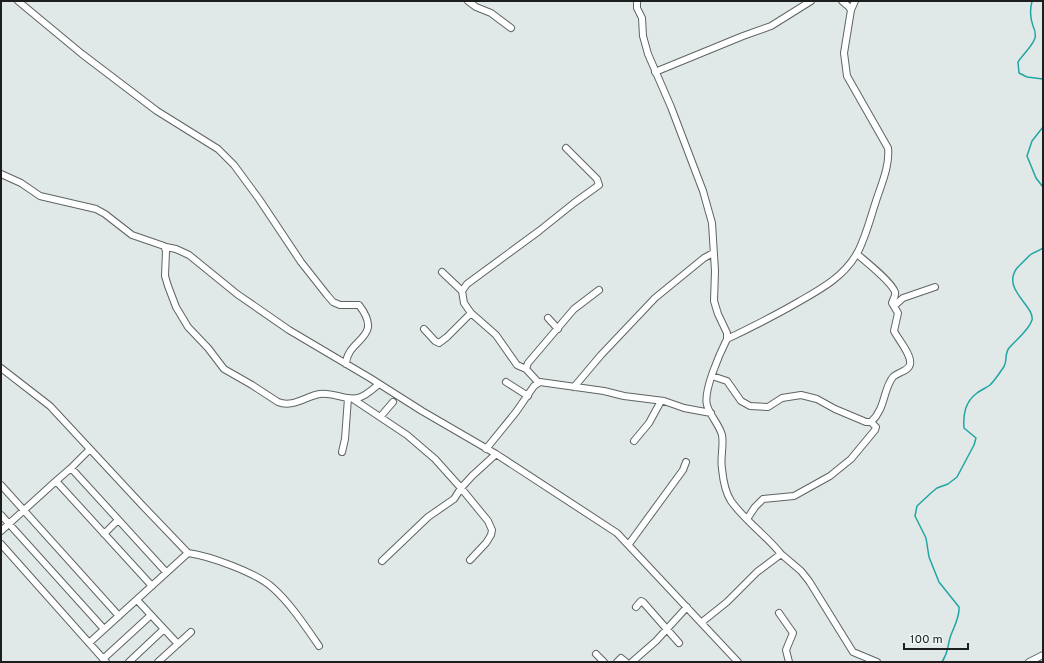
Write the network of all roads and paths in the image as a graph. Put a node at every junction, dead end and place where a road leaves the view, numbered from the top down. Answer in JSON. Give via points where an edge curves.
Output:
{"nodes":[{"id":1,"x":18,"y":1,"type":"edge"},
{"id":2,"x":468,"y":1,"type":"edge"},
{"id":3,"x":637,"y":1,"type":"edge"},
{"id":4,"x":811,"y":1,"type":"edge"},
{"id":5,"x":842,"y":1,"type":"edge"},
{"id":6,"x":854,"y":1,"type":"edge"},
{"id":7,"x":851,"y":10,"type":"junction"},
{"id":8,"x":511,"y":28,"type":"dead end"},
{"id":9,"x":655,"y":72,"type":"junction"},
{"id":10,"x":566,"y":148,"type":"dead end"},
{"id":11,"x":1,"y":174,"type":"edge"},
{"id":12,"x":166,"y":247,"type":"junction"},
{"id":13,"x":713,"y":253,"type":"junction"},
{"id":14,"x":857,"y":254,"type":"junction"},
{"id":15,"x":442,"y":272,"type":"dead end"},
{"id":16,"x":935,"y":287,"type":"dead end"},
{"id":17,"x":599,"y":290,"type":"dead end"},
{"id":18,"x":462,"y":291,"type":"junction"},
{"id":19,"x":894,"y":306,"type":"junction"},
{"id":20,"x":471,"y":313,"type":"junction"},
{"id":21,"x":548,"y":318,"type":"dead end"},
{"id":22,"x":424,"y":329,"type":"dead end"},
{"id":23,"x":558,"y":329,"type":"junction"},
{"id":24,"x":727,"y":339,"type":"junction"},
{"id":25,"x":346,"y":364,"type":"junction"},
{"id":26,"x":1,"y":368,"type":"edge"},
{"id":27,"x":526,"y":369,"type":"junction"},
{"id":28,"x":712,"y":376,"type":"junction"},
{"id":29,"x":506,"y":382,"type":"dead end"},
{"id":30,"x":538,"y":382,"type":"junction"},
{"id":31,"x":379,"y":384,"type":"junction"},
{"id":32,"x":574,"y":387,"type":"junction"},
{"id":33,"x":528,"y":396,"type":"junction"},
{"id":34,"x":351,"y":398,"type":"junction"},
{"id":35,"x":661,"y":401,"type":"junction"},
{"id":36,"x":393,"y":402,"type":"dead end"},
{"id":37,"x":711,"y":413,"type":"junction"},
{"id":38,"x":381,"y":416,"type":"junction"},
{"id":39,"x":871,"y":422,"type":"junction"},
{"id":40,"x":634,"y":442,"type":"dead end"},
{"id":41,"x":90,"y":449,"type":"junction"},
{"id":42,"x":486,"y":449,"type":"junction"},
{"id":43,"x":342,"y":452,"type":"dead end"},
{"id":44,"x":496,"y":454,"type":"junction"},
{"id":45,"x":686,"y":462,"type":"dead end"},
{"id":46,"x":70,"y":468,"type":"junction"},
{"id":47,"x":56,"y":481,"type":"junction"},
{"id":48,"x":1,"y":485,"type":"edge"},
{"id":49,"x":461,"y":488,"type":"junction"},
{"id":50,"x":24,"y":511,"type":"junction"},
{"id":51,"x":1,"y":515,"type":"edge"},
{"id":52,"x":747,"y":519,"type":"junction"},
{"id":53,"x":118,"y":520,"type":"junction"},
{"id":54,"x":9,"y":524,"type":"junction"},
{"id":55,"x":1,"y":531,"type":"edge"},
{"id":56,"x":104,"y":534,"type":"junction"},
{"id":57,"x":1,"y":544,"type":"edge"},
{"id":58,"x":629,"y":544,"type":"junction"},
{"id":59,"x":188,"y":553,"type":"junction"},
{"id":60,"x":781,"y":554,"type":"junction"},
{"id":61,"x":470,"y":560,"type":"dead end"},
{"id":62,"x":382,"y":561,"type":"dead end"},
{"id":63,"x":166,"y":572,"type":"junction"},
{"id":64,"x":152,"y":586,"type":"junction"},
{"id":65,"x":137,"y":600,"type":"junction"},
{"id":66,"x":636,"y":606,"type":"dead end"},
{"id":67,"x":688,"y":608,"type":"junction"},
{"id":68,"x":779,"y":613,"type":"dead end"},
{"id":69,"x":151,"y":614,"type":"junction"},
{"id":70,"x":119,"y":616,"type":"junction"},
{"id":71,"x":702,"y":622,"type":"junction"},
{"id":72,"x":104,"y":629,"type":"junction"},
{"id":73,"x":164,"y":629,"type":"junction"},
{"id":74,"x":666,"y":629,"type":"junction"},
{"id":75,"x":191,"y":632,"type":"dead end"},
{"id":76,"x":89,"y":642,"type":"junction"},
{"id":77,"x":679,"y":643,"type":"dead end"},
{"id":78,"x":178,"y":644,"type":"junction"},
{"id":79,"x":319,"y":646,"type":"dead end"},
{"id":80,"x":596,"y":654,"type":"dead end"},
{"id":81,"x":1043,"y":655,"type":"edge"},
{"id":82,"x":104,"y":660,"type":"edge"},
{"id":83,"x":129,"y":662,"type":"edge"},
{"id":84,"x":158,"y":662,"type":"edge"},
{"id":85,"x":604,"y":662,"type":"edge"},
{"id":86,"x":617,"y":662,"type":"edge"},
{"id":87,"x":626,"y":662,"type":"edge"},
{"id":88,"x":632,"y":662,"type":"edge"},
{"id":89,"x":738,"y":662,"type":"edge"},
{"id":90,"x":789,"y":662,"type":"edge"},
{"id":91,"x":877,"y":662,"type":"edge"},
{"id":92,"x":1029,"y":662,"type":"edge"}],
"edges":[{"from":1,"to":25,"type":"street","via":[[157,111],[218,149],[234,165],[327,296],[340,305],[360,305],[366,314],[366,334],[352,349]]},
{"from":2,"to":8,"type":"street","via":[[491,13]]},
{"from":3,"to":9,"type":"street","via":[[642,18],[643,36]]},
{"from":4,"to":9,"type":"street","via":[[771,26]]},
{"from":5,"to":7,"type":"street"},
{"from":6,"to":7,"type":"street"},
{"from":7,"to":14,"type":"street","via":[[844,53],[847,76],[886,144],[889,154],[886,170]]},
{"from":9,"to":13,"type":"street","via":[[703,191],[712,223]]},
{"from":10,"to":18,"type":"street","via":[[597,179],[598,185],[469,283]]},
{"from":11,"to":12,"type":"street","via":[[40,196],[96,209],[132,235]]},
{"from":12,"to":25,"type":"street","via":[[189,255],[284,327]]},
{"from":12,"to":34,"type":"street","via":[[165,276],[176,307],[188,327],[224,369],[282,404],[291,404],[317,394],[335,394]]},
{"from":13,"to":24,"type":"street","via":[[714,301]]},
{"from":13,"to":32,"type":"street","via":[[655,298]]},
{"from":14,"to":19,"type":"street","via":[[892,286],[895,294]]},
{"from":14,"to":24,"type":"street","via":[[832,282],[823,288]]},
{"from":15,"to":18,"type":"street"},
{"from":16,"to":19,"type":"street","via":[[903,298]]},
{"from":17,"to":23,"type":"street","via":[[574,309]]},
{"from":18,"to":20,"type":"street","via":[[464,302]]},
{"from":19,"to":39,"type":"street","via":[[898,313],[894,331],[910,364],[892,378],[881,409]]},
{"from":20,"to":22,"type":"street","via":[[439,343]]},
{"from":20,"to":27,"type":"street","via":[[496,335],[515,363]]},
{"from":21,"to":23,"type":"street"},
{"from":23,"to":27,"type":"street","via":[[528,363]]},
{"from":24,"to":28,"type":"street"},
{"from":25,"to":31,"type":"street"},
{"from":26,"to":41,"type":"street","via":[[50,406]]},
{"from":27,"to":30,"type":"street"},
{"from":28,"to":37,"type":"street","via":[[707,397],[707,406]]},
{"from":28,"to":39,"type":"street","via":[[727,381],[741,401],[750,406],[768,407],[782,398],[801,395],[817,399],[835,409]]},
{"from":29,"to":33,"type":"street"},
{"from":30,"to":32,"type":"street"},
{"from":30,"to":33,"type":"street"},
{"from":31,"to":34,"type":"street","via":[[362,396]]},
{"from":31,"to":42,"type":"street"},
{"from":32,"to":35,"type":"street"},
{"from":33,"to":42,"type":"street"},
{"from":34,"to":38,"type":"street"},
{"from":34,"to":43,"type":"street"},
{"from":35,"to":37,"type":"street"},
{"from":35,"to":40,"type":"street","via":[[649,423]]},
{"from":36,"to":38,"type":"street"},
{"from":37,"to":52,"type":"street","via":[[718,423],[722,438],[721,458],[727,491]]},
{"from":38,"to":49,"type":"street","via":[[435,459]]},
{"from":39,"to":52,"type":"street","via":[[876,427],[875,430],[844,466],[797,495],[763,499]]},
{"from":41,"to":46,"type":"street"},
{"from":41,"to":59,"type":"street"},
{"from":42,"to":44,"type":"street"},
{"from":44,"to":49,"type":"street"},
{"from":44,"to":58,"type":"street","via":[[617,533]]},
{"from":45,"to":58,"type":"street","via":[[683,470]]},
{"from":46,"to":47,"type":"street"},
{"from":46,"to":53,"type":"street"},
{"from":47,"to":50,"type":"street"},
{"from":47,"to":56,"type":"street"},
{"from":48,"to":50,"type":"street"},
{"from":49,"to":61,"type":"street","via":[[488,521],[492,530],[486,543]]},
{"from":49,"to":62,"type":"street","via":[[454,499],[428,517]]},
{"from":50,"to":54,"type":"street"},
{"from":50,"to":70,"type":"street"},
{"from":51,"to":54,"type":"street"},
{"from":52,"to":60,"type":"street"},
{"from":53,"to":56,"type":"street"},
{"from":53,"to":63,"type":"street"},
{"from":54,"to":55,"type":"street"},
{"from":54,"to":72,"type":"street"},
{"from":56,"to":64,"type":"street"},
{"from":57,"to":76,"type":"street"},
{"from":58,"to":67,"type":"street"},
{"from":59,"to":63,"type":"street"},
{"from":59,"to":79,"type":"street","via":[[231,566],[265,582],[292,610]]},
{"from":60,"to":71,"type":"street","via":[[757,572],[727,602]]},
{"from":60,"to":91,"type":"street","via":[[809,581],[853,652]]},
{"from":63,"to":64,"type":"street"},
{"from":64,"to":65,"type":"street"},
{"from":65,"to":69,"type":"street"},
{"from":65,"to":70,"type":"street"},
{"from":66,"to":74,"type":"street","via":[[641,601],[644,602]]},
{"from":67,"to":71,"type":"street"},
{"from":67,"to":74,"type":"street"},
{"from":68,"to":90,"type":"street","via":[[793,633],[786,650]]},
{"from":69,"to":73,"type":"street"},
{"from":69,"to":82,"type":"street"},
{"from":70,"to":72,"type":"street"},
{"from":71,"to":89,"type":"street"},
{"from":72,"to":76,"type":"street"},
{"from":73,"to":78,"type":"street"},
{"from":73,"to":83,"type":"street"},
{"from":74,"to":77,"type":"street"},
{"from":74,"to":88,"type":"street"},
{"from":75,"to":78,"type":"street"},
{"from":76,"to":82,"type":"street"},
{"from":78,"to":84,"type":"street"},
{"from":80,"to":85,"type":"street"},
{"from":81,"to":92,"type":"street"},
{"from":86,"to":87,"type":"street","via":[[623,658]]}]}
